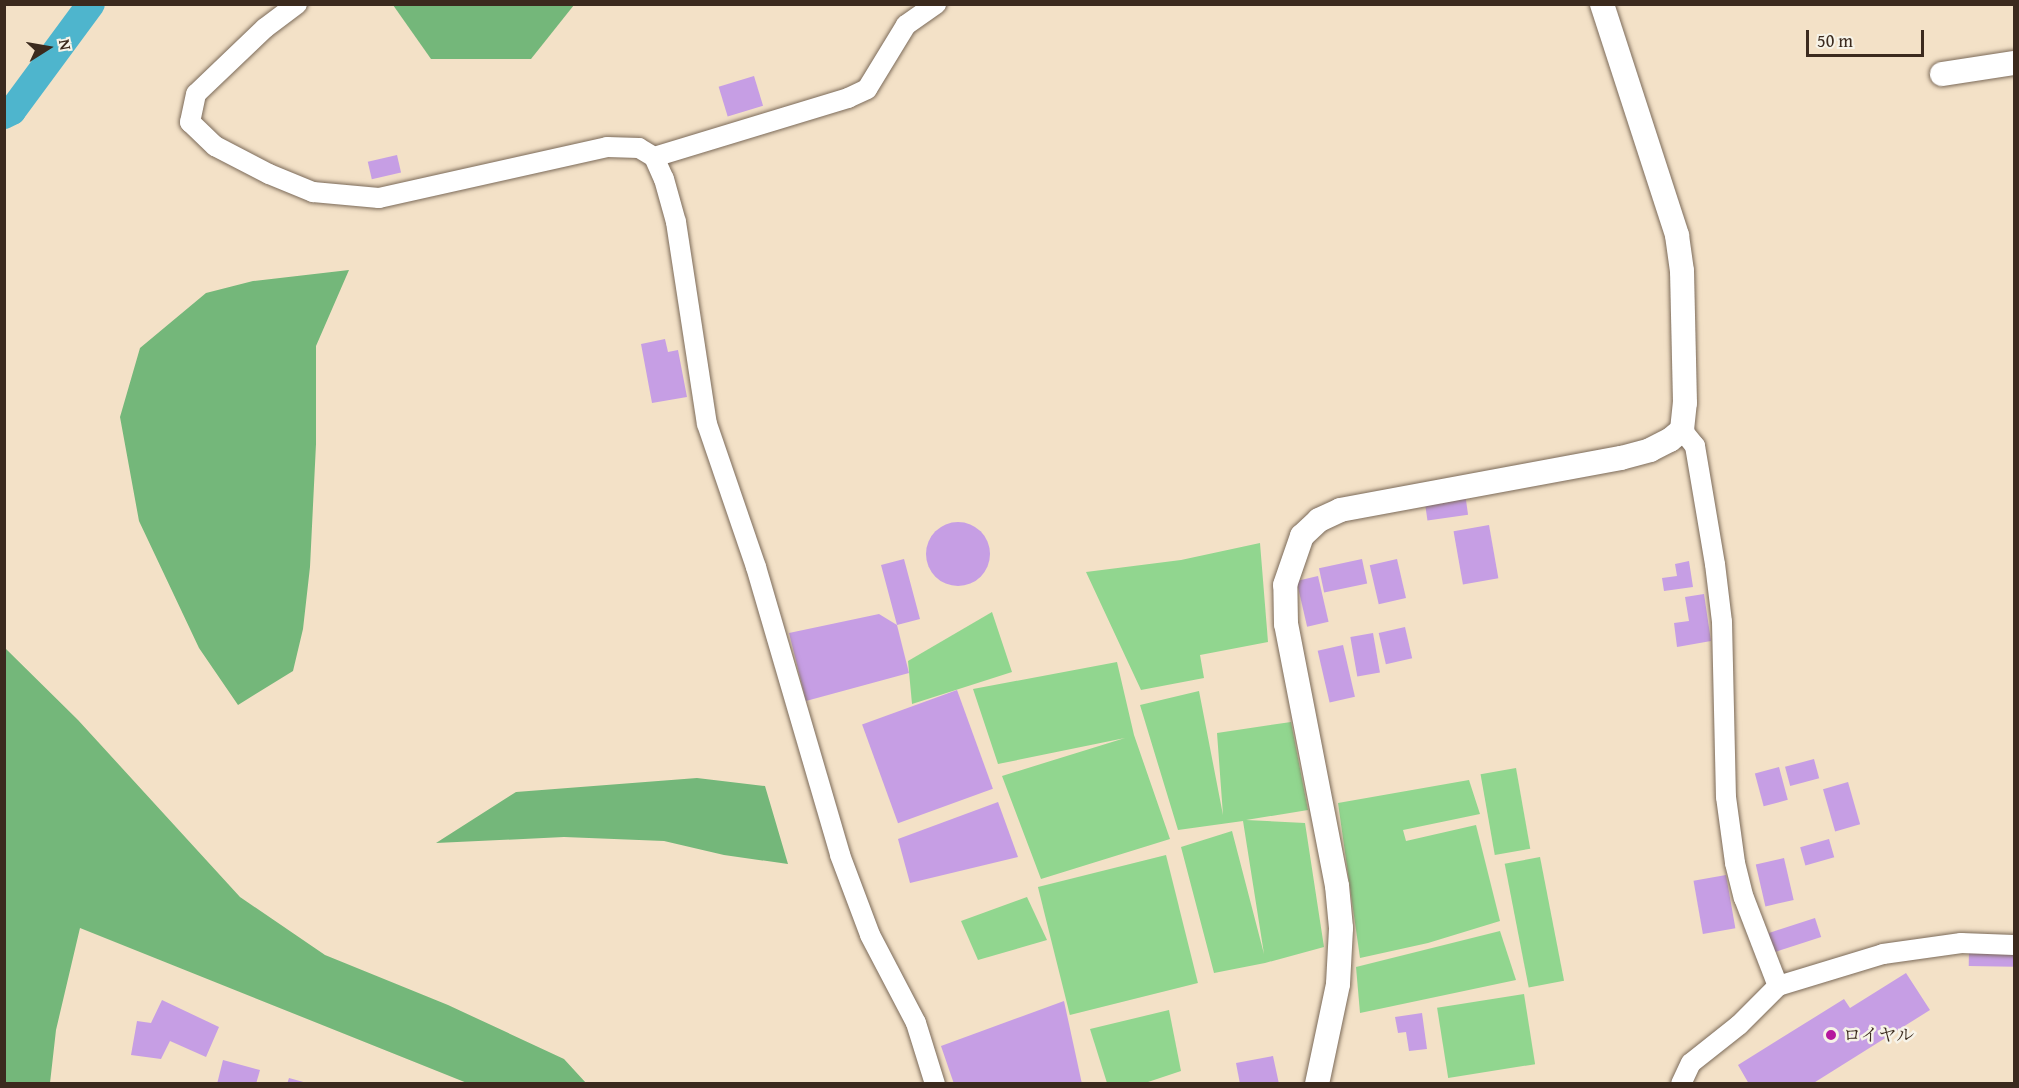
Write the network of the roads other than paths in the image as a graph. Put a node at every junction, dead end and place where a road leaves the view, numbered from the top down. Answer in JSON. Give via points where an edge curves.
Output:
{"nodes":[{"id":1,"x":297,"y":4,"type":"edge"},
{"id":2,"x":936,"y":4,"type":"edge"},
{"id":3,"x":1602,"y":4,"type":"edge"},
{"id":4,"x":2014,"y":65,"type":"edge"},
{"id":5,"x":1942,"y":74,"type":"dead end"},
{"id":6,"x":654,"y":158,"type":"junction"},
{"id":7,"x":1682,"y":429,"type":"junction"},
{"id":8,"x":2014,"y":945,"type":"edge"},
{"id":9,"x":1778,"y":986,"type":"junction"},
{"id":10,"x":935,"y":1083,"type":"edge"},
{"id":11,"x":1317,"y":1083,"type":"edge"},
{"id":12,"x":1680,"y":1083,"type":"edge"}],
"edges":[{"from":1,"to":6,"type":"street","via":[[264,28],[196,94],[190,122],[215,146],[269,174],[313,192],[379,198],[607,147],[639,148]]},
{"from":2,"to":6,"type":"street","via":[[906,25],[867,89]]},
{"from":3,"to":7,"type":"street","via":[[1677,234],[1682,271]]},
{"from":4,"to":5,"type":"street"},
{"from":6,"to":10,"type":"street","via":[[676,222],[707,424],[756,567],[840,855],[870,935],[915,1023]]},
{"from":7,"to":9,"type":"street","via":[[1695,446],[1715,564],[1722,622],[1726,797],[1735,863],[1744,898]]},
{"from":7,"to":11,"type":"street","via":[[1650,450],[1621,458],[1340,510],[1319,520],[1302,536],[1285,585],[1286,624],[1337,886],[1341,928],[1338,984]]},
{"from":8,"to":9,"type":"street","via":[[1961,943],[1883,954]]},
{"from":9,"to":12,"type":"street","via":[[1739,1025],[1691,1063]]}]}
